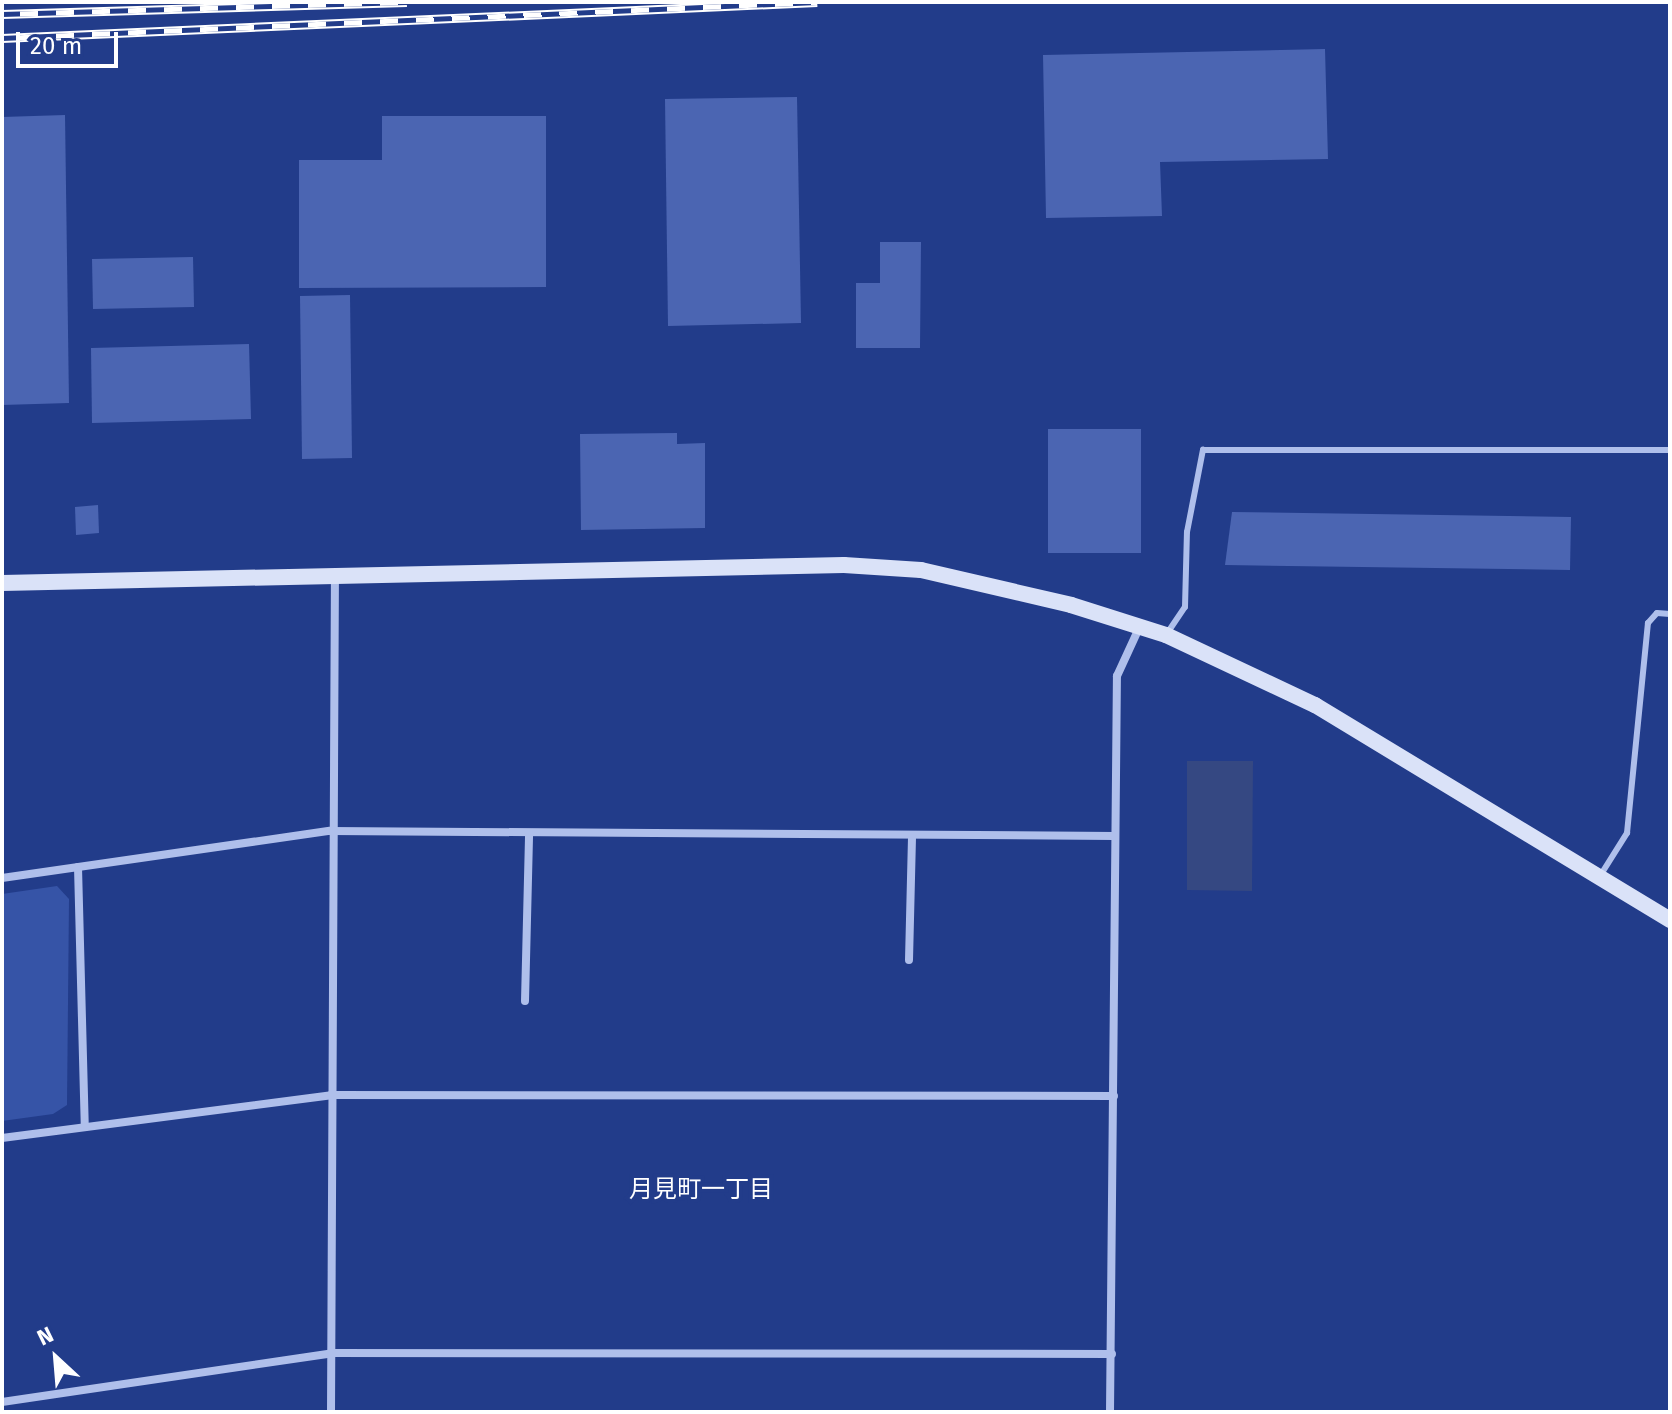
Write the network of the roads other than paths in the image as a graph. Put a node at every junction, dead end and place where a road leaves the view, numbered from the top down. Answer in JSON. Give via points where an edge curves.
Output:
{"nodes":[{"id":1,"x":1670,"y":450,"type":"edge"},
{"id":2,"x":335,"y":578,"type":"junction"},
{"id":3,"x":2,"y":583,"type":"edge"},
{"id":4,"x":1670,"y":614,"type":"edge"},
{"id":5,"x":1141,"y":624,"type":"junction"},
{"id":6,"x":1166,"y":635,"type":"junction"},
{"id":7,"x":330,"y":831,"type":"junction"},
{"id":8,"x":529,"y":834,"type":"junction"},
{"id":9,"x":1115,"y":836,"type":"junction"},
{"id":10,"x":912,"y":838,"type":"junction"},
{"id":11,"x":78,"y":867,"type":"junction"},
{"id":12,"x":2,"y":878,"type":"edge"},
{"id":13,"x":1600,"y":878,"type":"junction"},
{"id":14,"x":1670,"y":920,"type":"edge"},
{"id":15,"x":909,"y":960,"type":"dead end"},
{"id":16,"x":525,"y":1001,"type":"dead end"},
{"id":17,"x":331,"y":1095,"type":"junction"},
{"id":18,"x":1114,"y":1096,"type":"junction"},
{"id":19,"x":85,"y":1127,"type":"junction"},
{"id":20,"x":2,"y":1138,"type":"edge"},
{"id":21,"x":332,"y":1353,"type":"junction"},
{"id":22,"x":1112,"y":1354,"type":"junction"},
{"id":23,"x":2,"y":1402,"type":"edge"},
{"id":24,"x":331,"y":1412,"type":"edge"},
{"id":25,"x":1110,"y":1412,"type":"edge"}],
"edges":[{"from":1,"to":6,"type":"lane","via":[[1203,450],[1187,532],[1185,607]]},
{"from":2,"to":3,"type":"street"},
{"from":2,"to":5,"type":"street","via":[[844,565],[921,570]]},
{"from":2,"to":7,"type":"street"},
{"from":4,"to":13,"type":"lane","via":[[1657,613],[1648,623],[1627,833]]},
{"from":5,"to":6,"type":"street"},
{"from":5,"to":9,"type":"street","via":[[1117,676]]},
{"from":6,"to":13,"type":"street","via":[[1315,705]]},
{"from":7,"to":8,"type":"street"},
{"from":7,"to":11,"type":"street"},
{"from":7,"to":17,"type":"street"},
{"from":8,"to":10,"type":"street"},
{"from":8,"to":16,"type":"street"},
{"from":9,"to":10,"type":"street"},
{"from":9,"to":18,"type":"street"},
{"from":10,"to":15,"type":"street"},
{"from":11,"to":12,"type":"street"},
{"from":11,"to":19,"type":"street"},
{"from":13,"to":14,"type":"street"},
{"from":17,"to":18,"type":"street"},
{"from":17,"to":19,"type":"street"},
{"from":17,"to":21,"type":"street"},
{"from":18,"to":22,"type":"street"},
{"from":19,"to":20,"type":"street"},
{"from":21,"to":22,"type":"street"},
{"from":21,"to":23,"type":"street"},
{"from":21,"to":24,"type":"street"},
{"from":22,"to":25,"type":"street"}]}
